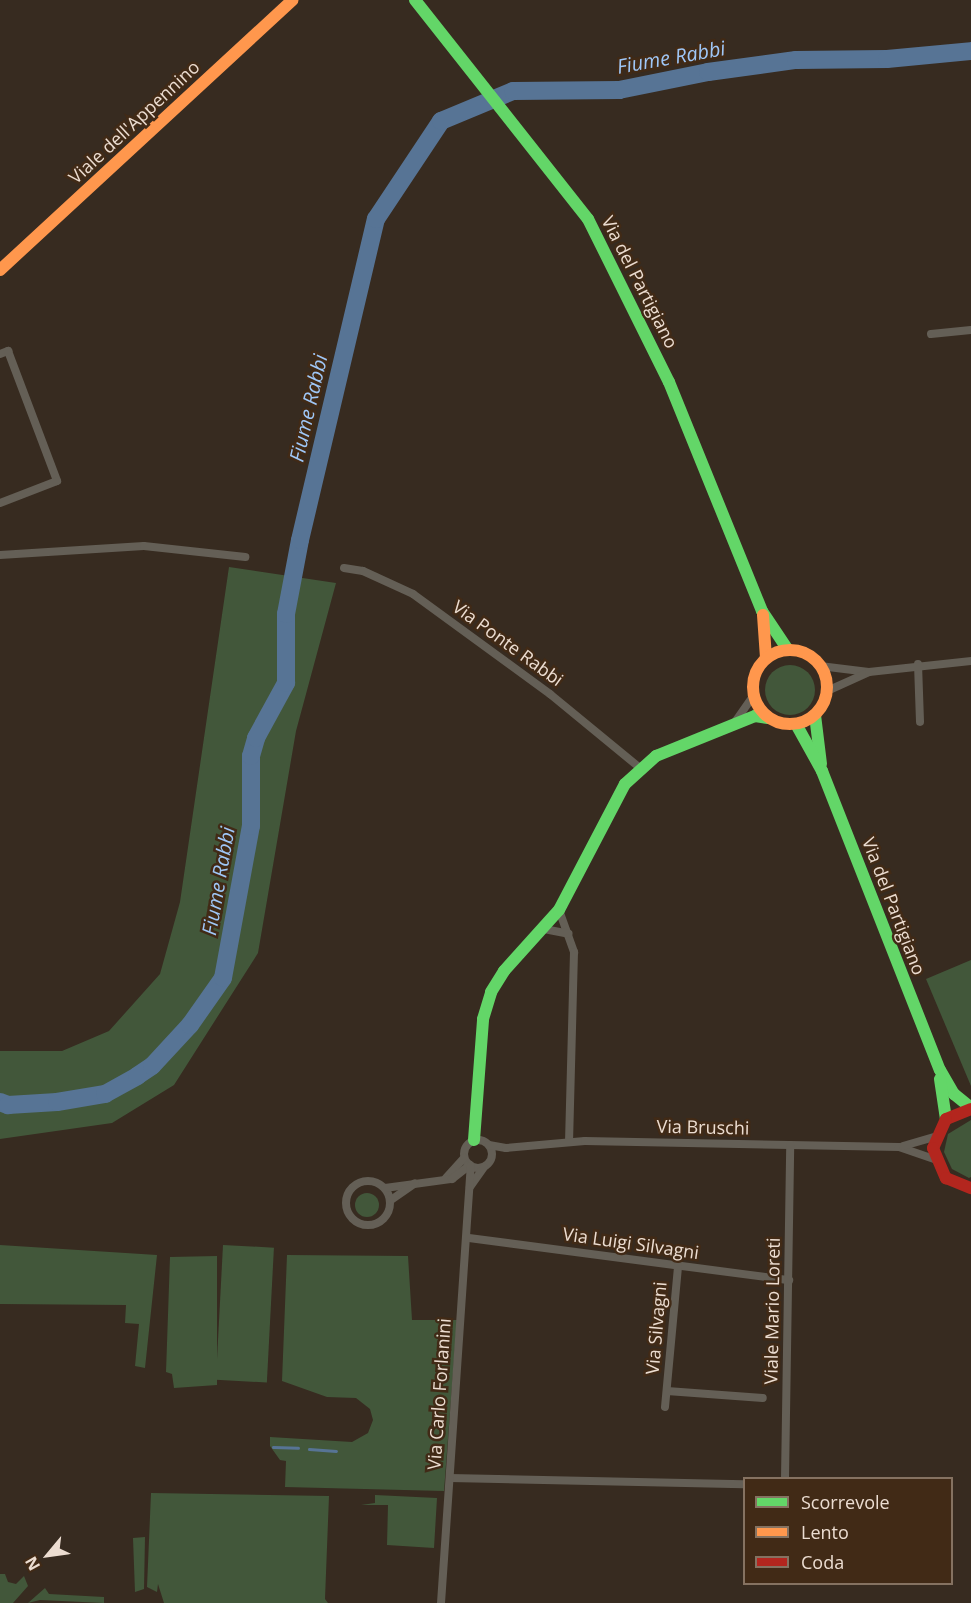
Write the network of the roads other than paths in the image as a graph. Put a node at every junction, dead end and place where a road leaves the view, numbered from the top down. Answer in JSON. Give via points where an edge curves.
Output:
{"nodes":[{"id":1,"x":293,"y":0,"type":"edge"},
{"id":2,"x":419,"y":2,"type":"edge"},
{"id":3,"x":0,"y":270,"type":"edge"},
{"id":4,"x":971,"y":330,"type":"edge"},
{"id":5,"x":931,"y":334,"type":"dead end"},
{"id":6,"x":0,"y":354,"type":"edge"},
{"id":7,"x":0,"y":502,"type":"edge"},
{"id":8,"x":0,"y":555,"type":"edge"},
{"id":9,"x":245,"y":557,"type":"dead end"},
{"id":10,"x":344,"y":568,"type":"dead end"},
{"id":11,"x":762,"y":611,"type":"junction"},
{"id":12,"x":788,"y":650,"type":"junction"},
{"id":13,"x":766,"y":658,"type":"junction"},
{"id":14,"x":971,"y":661,"type":"edge"},
{"id":15,"x":918,"y":664,"type":"junction"},
{"id":16,"x":820,"y":666,"type":"junction"},
{"id":17,"x":869,"y":672,"type":"junction"},
{"id":18,"x":827,"y":691,"type":"junction"},
{"id":19,"x":753,"y":696,"type":"junction"},
{"id":20,"x":815,"y":715,"type":"junction"},
{"id":21,"x":768,"y":718,"type":"junction"},
{"id":22,"x":920,"y":722,"type":"dead end"},
{"id":23,"x":796,"y":724,"type":"junction"},
{"id":24,"x":733,"y":725,"type":"junction"},
{"id":25,"x":639,"y":767,"type":"junction"},
{"id":26,"x":822,"y":771,"type":"junction"},
{"id":27,"x":559,"y":910,"type":"junction"},
{"id":28,"x":544,"y":929,"type":"junction"},
{"id":29,"x":569,"y":934,"type":"junction"},
{"id":30,"x":933,"y":1054,"type":"junction"},
{"id":31,"x":971,"y":1108,"type":"edge"},
{"id":32,"x":946,"y":1119,"type":"junction"},
{"id":33,"x":934,"y":1137,"type":"junction"},
{"id":34,"x":474,"y":1140,"type":"junction"},
{"id":35,"x":569,"y":1141,"type":"junction"},
{"id":36,"x":489,"y":1145,"type":"junction"},
{"id":37,"x":790,"y":1145,"type":"junction"},
{"id":38,"x":899,"y":1147,"type":"junction"},
{"id":39,"x":506,"y":1148,"type":"junction"},
{"id":40,"x":491,"y":1159,"type":"junction"},
{"id":41,"x":934,"y":1159,"type":"junction"},
{"id":42,"x":468,"y":1163,"type":"junction"},
{"id":43,"x":483,"y":1167,"type":"junction"},
{"id":44,"x":415,"y":1183,"type":"junction"},
{"id":45,"x":470,"y":1187,"type":"junction"},
{"id":46,"x":385,"y":1188,"type":"junction"},
{"id":47,"x":969,"y":1188,"type":"edge"},
{"id":48,"x":391,"y":1200,"type":"junction"},
{"id":49,"x":469,"y":1238,"type":"junction"},
{"id":50,"x":678,"y":1267,"type":"junction"},
{"id":51,"x":789,"y":1280,"type":"junction"},
{"id":52,"x":667,"y":1391,"type":"junction"},
{"id":53,"x":763,"y":1398,"type":"dead end"},
{"id":54,"x":665,"y":1407,"type":"dead end"},
{"id":55,"x":785,"y":1477,"type":"edge"},
{"id":56,"x":450,"y":1478,"type":"junction"},
{"id":57,"x":743,"y":1484,"type":"edge"},
{"id":58,"x":441,"y":1603,"type":"edge"}],
"edges":[{"from":1,"to":3,"type":"main road","name":"Viale dell'Appennino"},
{"from":2,"to":11,"type":"main road","name":"Via del Partigiano","via":[[588,219],[669,382]]},
{"from":4,"to":5,"type":"street"},
{"from":6,"to":7,"type":"street","via":[[8,351],[57,481]]},
{"from":8,"to":9,"type":"street","via":[[144,546]]},
{"from":10,"to":25,"type":"street","name":"Via Ponte Rabbi","via":[[363,571],[413,594],[550,694]]},
{"from":11,"to":12,"type":"main road","name":"Via del Partigiano"},
{"from":11,"to":13,"type":"main road","name":"Via del Partigiano"},
{"from":12,"to":13,"type":"main road"},
{"from":12,"to":16,"type":"main road","via":[[807,654]]},
{"from":13,"to":19,"type":"main road","via":[[754,675]]},
{"from":14,"to":15,"type":"street"},
{"from":15,"to":17,"type":"street"},
{"from":15,"to":22,"type":"street"},
{"from":16,"to":17,"type":"street"},
{"from":16,"to":18,"type":"main road"},
{"from":17,"to":18,"type":"street"},
{"from":18,"to":20,"type":"main road"},
{"from":19,"to":21,"type":"main road"},
{"from":19,"to":24,"type":"street"},
{"from":20,"to":23,"type":"main road"},
{"from":20,"to":26,"type":"main road","name":"Via del Partigiano"},
{"from":21,"to":23,"type":"main road"},
{"from":21,"to":24,"type":"main road","via":[[755,716]]},
{"from":23,"to":26,"type":"main road","name":"Via del Partigiano"},
{"from":24,"to":25,"type":"main road","via":[[656,756]]},
{"from":25,"to":27,"type":"main road","via":[[617,797]]},
{"from":26,"to":30,"type":"main road","name":"Via del Partigiano"},
{"from":27,"to":28,"type":"main road"},
{"from":27,"to":29,"type":"street"},
{"from":28,"to":29,"type":"street"},
{"from":28,"to":34,"type":"main road","via":[[500,976],[486,1005]]},
{"from":29,"to":35,"type":"street","via":[[574,952]]},
{"from":30,"to":31,"type":"main road","name":"Via del Partigiano","via":[[954,1094]]},
{"from":30,"to":32,"type":"main road","name":"Via del Partigiano"},
{"from":31,"to":32,"type":"main road"},
{"from":32,"to":33,"type":"main road"},
{"from":33,"to":38,"type":"street","name":"Via Bruschi"},
{"from":33,"to":41,"type":"main road"},
{"from":34,"to":36,"type":"street"},
{"from":34,"to":42,"type":"street","via":[[465,1146]]},
{"from":35,"to":37,"type":"street","name":"Via Bruschi"},
{"from":35,"to":39,"type":"street","name":"Via Bruschi"},
{"from":36,"to":39,"type":"street"},
{"from":36,"to":40,"type":"street"},
{"from":37,"to":38,"type":"street","name":"Via Bruschi"},
{"from":37,"to":51,"type":"street","name":"Viale Mario Loreti"},
{"from":38,"to":41,"type":"street","name":"Via Bruschi"},
{"from":39,"to":40,"type":"street"},
{"from":40,"to":43,"type":"street"},
{"from":41,"to":47,"type":"main road","via":[[946,1178]]},
{"from":42,"to":43,"type":"street"},
{"from":42,"to":44,"type":"street","via":[[446,1178]]},
{"from":42,"to":45,"type":"street","name":"Via Carlo Forlanini"},
{"from":43,"to":45,"type":"street"},
{"from":44,"to":46,"type":"street"},
{"from":44,"to":48,"type":"street"},
{"from":45,"to":49,"type":"street","name":"Via Carlo Forlanini"},
{"from":46,"to":48,"type":"street"},
{"from":46,"to":48,"type":"street","via":[[369,1182],[358,1186],[345,1201],[347,1214],[359,1223],[374,1222],[386,1215]]},
{"from":49,"to":50,"type":"street","name":"Via Luigi Silvagni"},
{"from":49,"to":56,"type":"street","name":"Via Carlo Forlanini"},
{"from":50,"to":51,"type":"street","name":"Via Luigi Silvagni"},
{"from":50,"to":52,"type":"street","name":"Via Silvagni"},
{"from":51,"to":55,"type":"street","name":"Viale Mario Loreti"},
{"from":52,"to":53,"type":"street","name":"Via Silvagni"},
{"from":52,"to":54,"type":"street","name":"Via Silvagni"},
{"from":56,"to":57,"type":"street"},
{"from":56,"to":58,"type":"street","name":"Via Carlo Forlanini"}]}
